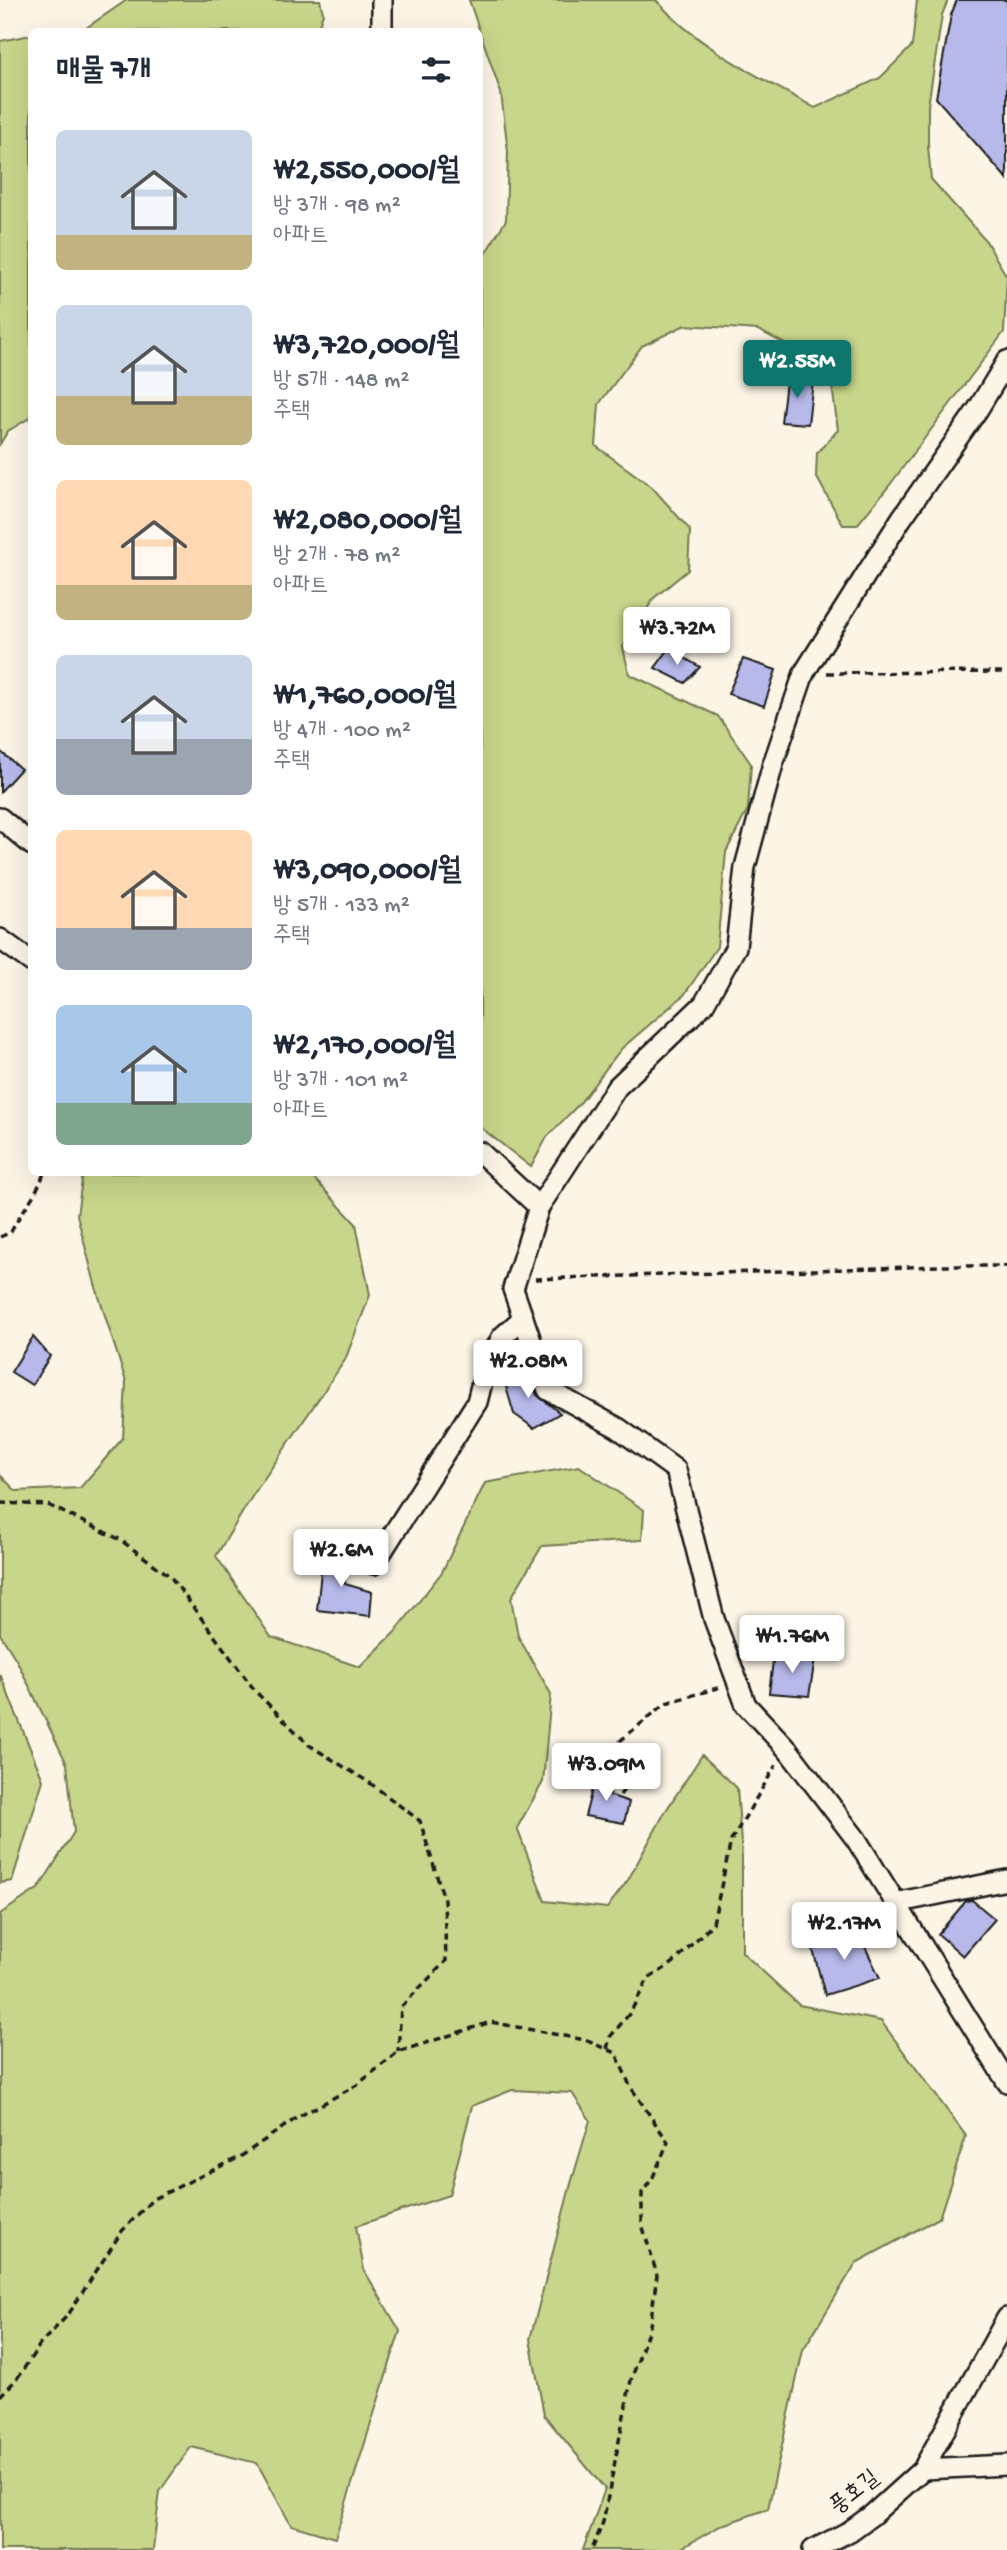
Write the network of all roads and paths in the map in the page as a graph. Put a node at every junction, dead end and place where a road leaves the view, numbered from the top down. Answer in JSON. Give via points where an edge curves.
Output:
{"nodes":[{"id":1,"x":382,"y":0,"type":"edge"},
{"id":2,"x":382,"y":28,"type":"edge"},
{"id":3,"x":1007,"y":361,"type":"edge"},
{"id":4,"x":1007,"y":672,"type":"edge"},
{"id":5,"x":804,"y":673,"type":"junction"},
{"id":6,"x":0,"y":818,"type":"edge"},
{"id":7,"x":28,"y":842,"type":"edge"},
{"id":8,"x":0,"y":939,"type":"edge"},
{"id":9,"x":28,"y":959,"type":"edge"},
{"id":10,"x":483,"y":1155,"type":"edge"},
{"id":11,"x":43,"y":1176,"type":"edge"},
{"id":12,"x":539,"y":1207,"type":"junction"},
{"id":13,"x":0,"y":1237,"type":"edge"},
{"id":14,"x":1007,"y":1266,"type":"edge"},
{"id":15,"x":516,"y":1279,"type":"junction"},
{"id":16,"x":523,"y":1318,"type":"junction"},
{"id":17,"x":0,"y":1503,"type":"edge"},
{"id":18,"x":373,"y":1564,"type":"dead end"},
{"id":19,"x":738,"y":1682,"type":"junction"},
{"id":20,"x":788,"y":1751,"type":"junction"},
{"id":21,"x":620,"y":1795,"type":"dead end"},
{"id":22,"x":1007,"y":1880,"type":"edge"},
{"id":23,"x":895,"y":1903,"type":"junction"},
{"id":24,"x":607,"y":2049,"type":"junction"},
{"id":25,"x":398,"y":2052,"type":"junction"},
{"id":26,"x":1007,"y":2082,"type":"edge"},
{"id":27,"x":1007,"y":2318,"type":"edge"},
{"id":28,"x":0,"y":2396,"type":"edge"},
{"id":29,"x":1007,"y":2465,"type":"edge"},
{"id":30,"x":923,"y":2469,"type":"junction"},
{"id":31,"x":592,"y":2550,"type":"edge"},
{"id":32,"x":813,"y":2550,"type":"edge"}],
"edges":[{"from":1,"to":2,"type":"street"},
{"from":3,"to":5,"type":"street"},
{"from":4,"to":5,"type":"path"},
{"from":5,"to":12,"type":"street","via":[[745,867],[736,947],[704,1004],[617,1087]]},
{"from":6,"to":7,"type":"street"},
{"from":8,"to":9,"type":"street"},
{"from":10,"to":12,"type":"street"},
{"from":11,"to":13,"type":"path","via":[[11,1232]]},
{"from":12,"to":15,"type":"street"},
{"from":14,"to":15,"type":"path"},
{"from":15,"to":16,"type":"street","via":[[513,1289]]},
{"from":16,"to":18,"type":"street","via":[[502,1337],[485,1370],[477,1402]]},
{"from":16,"to":19,"type":"street","via":[[548,1390],[618,1428],[676,1470],[714,1619]]},
{"from":17,"to":25,"type":"path","via":[[48,1505],[119,1539],[170,1576],[256,1692],[309,1745],[420,1821],[444,1899],[446,1961],[401,2007]]},
{"from":19,"to":20,"type":"street","via":[[746,1705]]},
{"from":19,"to":21,"type":"path","via":[[666,1703],[620,1741],[619,1753],[631,1780]]},
{"from":20,"to":23,"type":"street","via":[[856,1839]]},
{"from":20,"to":24,"type":"path","via":[[771,1771],[731,1841],[713,1923],[673,1963],[648,1979]]},
{"from":22,"to":23,"type":"street"},
{"from":23,"to":26,"type":"street"},
{"from":24,"to":25,"type":"path","via":[[585,2040],[491,2022]]},
{"from":24,"to":31,"type":"path","via":[[616,2053],[630,2087],[668,2142],[642,2193],[642,2224],[657,2275],[650,2326],[631,2380],[603,2522]]},
{"from":25,"to":28,"type":"path","via":[[357,2085],[298,2117],[240,2157],[153,2199],[122,2231],[68,2315]]},
{"from":27,"to":30,"type":"street","name":"풍호길"},
{"from":29,"to":30,"type":"street"},
{"from":30,"to":32,"type":"street","name":"풍호길","via":[[861,2523]]}]}
